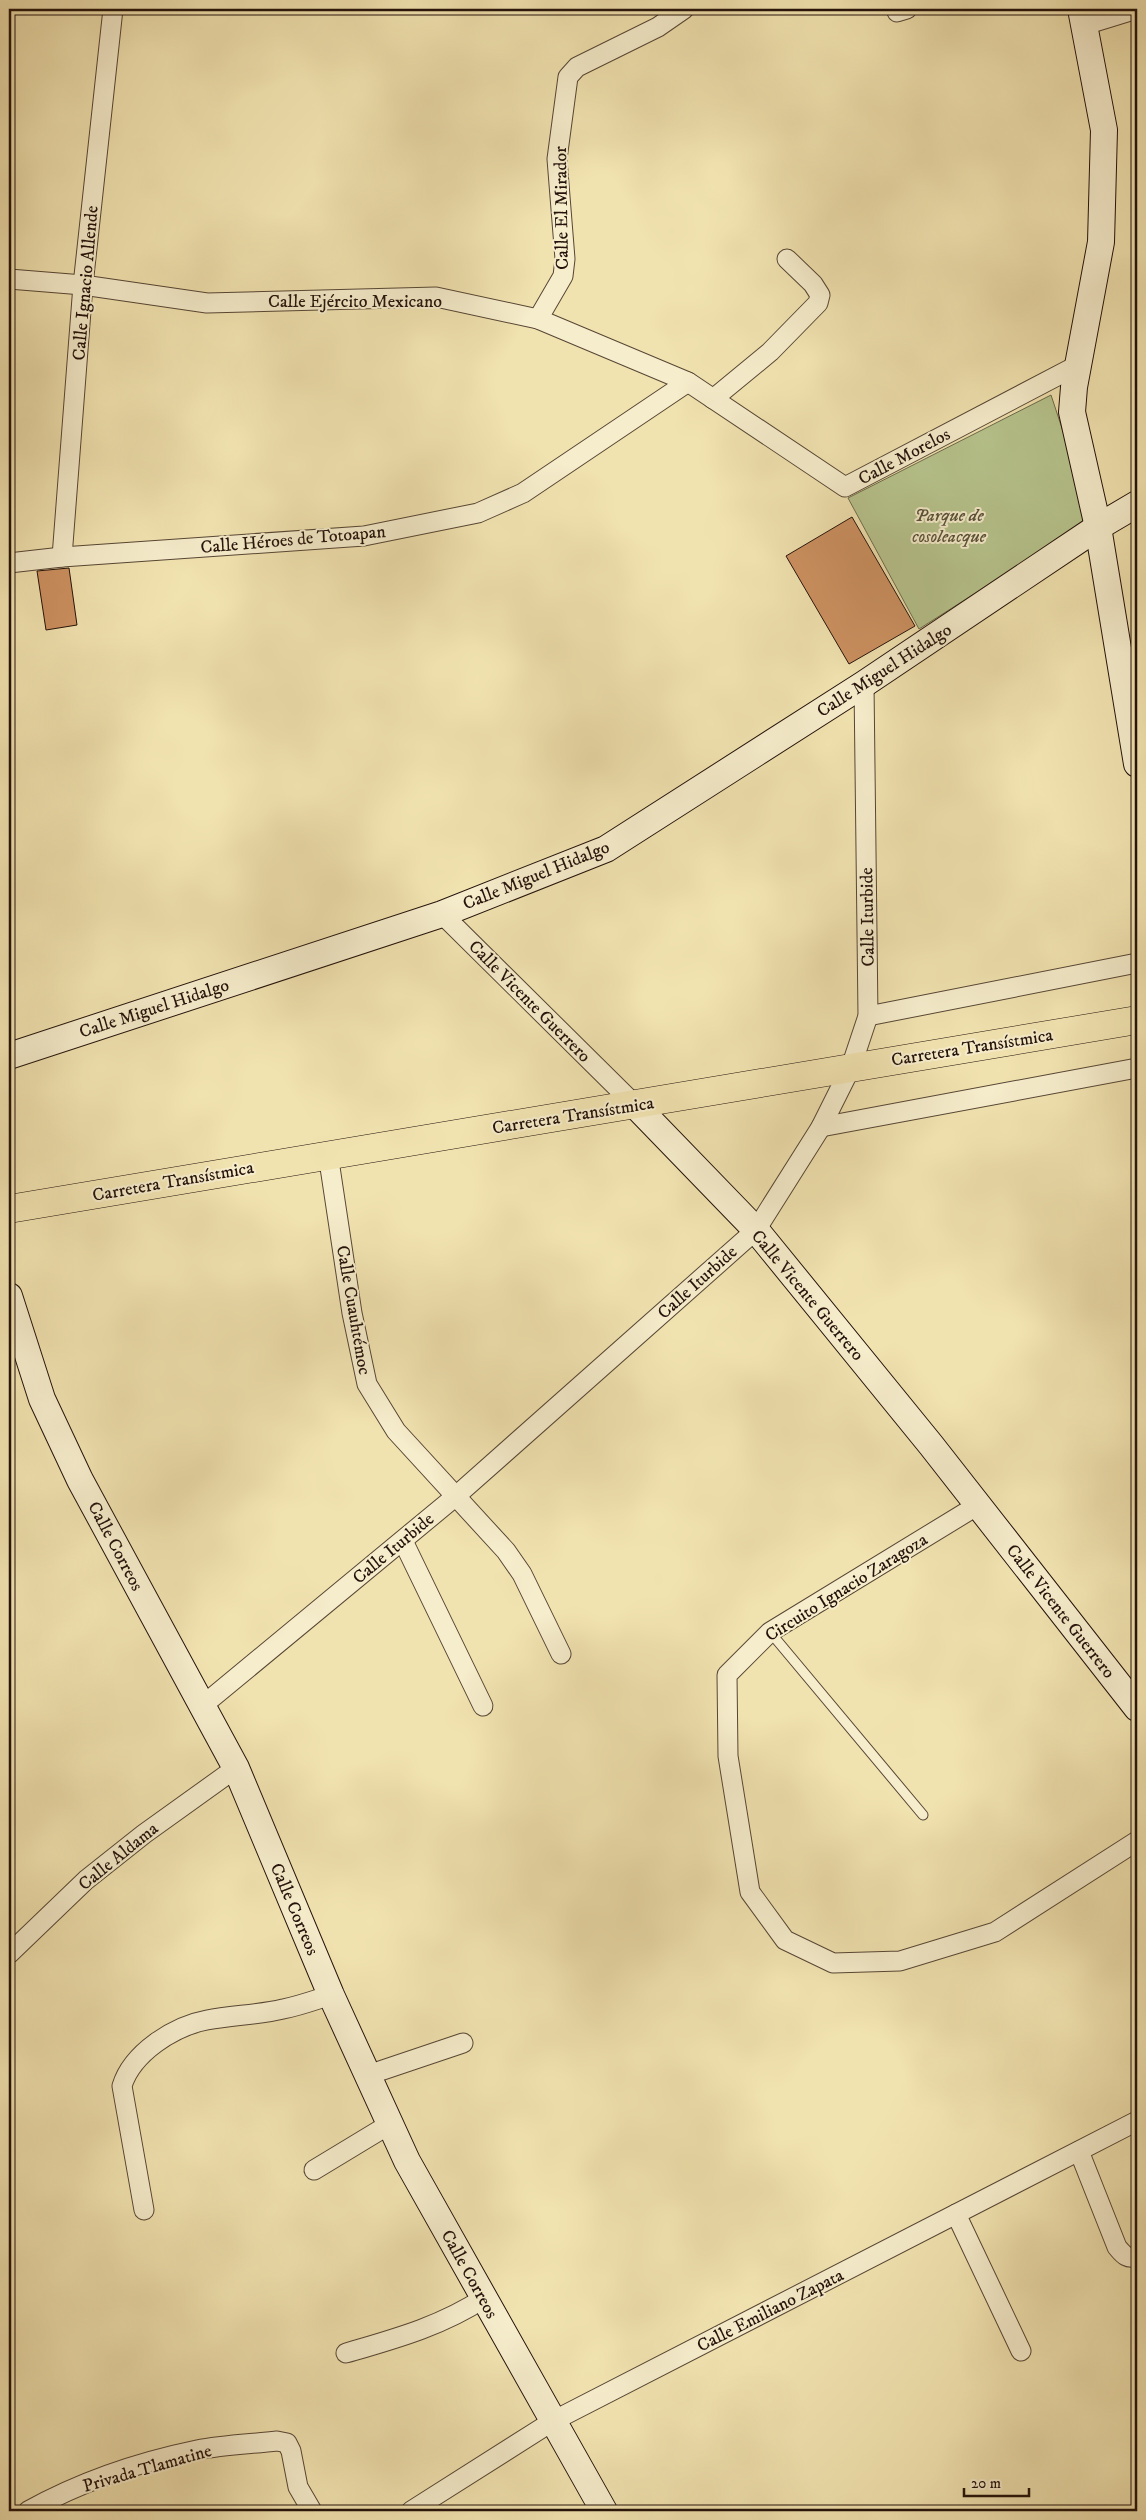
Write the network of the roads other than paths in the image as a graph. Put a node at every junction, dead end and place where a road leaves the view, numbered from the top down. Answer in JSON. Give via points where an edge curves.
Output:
{"nodes":[{"id":1,"x":113,"y":9,"type":"edge"},
{"id":2,"x":684,"y":9,"type":"edge"},
{"id":3,"x":896,"y":9,"type":"edge"},
{"id":4,"x":907,"y":9,"type":"edge"},
{"id":5,"x":1136,"y":9,"type":"edge"},
{"id":6,"x":1083,"y":17,"type":"edge"},
{"id":7,"x":787,"y":259,"type":"dead end"},
{"id":8,"x":9,"y":279,"type":"edge"},
{"id":9,"x":83,"y":285,"type":"junction"},
{"id":10,"x":538,"y":319,"type":"junction"},
{"id":11,"x":1078,"y":366,"type":"junction"},
{"id":12,"x":688,"y":382,"type":"junction"},
{"id":13,"x":713,"y":399,"type":"junction"},
{"id":14,"x":1137,"y":504,"type":"edge"},
{"id":15,"x":1098,"y":527,"type":"junction"},
{"id":16,"x":62,"y":557,"type":"junction"},
{"id":17,"x":9,"y":563,"type":"edge"},
{"id":18,"x":864,"y":684,"type":"junction"},
{"id":19,"x":1137,"y":764,"type":"edge"},
{"id":20,"x":442,"y":914,"type":"junction"},
{"id":21,"x":1137,"y":963,"type":"edge"},
{"id":22,"x":868,"y":1016,"type":"junction"},
{"id":23,"x":1137,"y":1020,"type":"edge"},
{"id":24,"x":9,"y":1056,"type":"edge"},
{"id":25,"x":851,"y":1067,"type":"junction"},
{"id":26,"x":1137,"y":1068,"type":"edge"},
{"id":27,"x":636,"y":1106,"type":"junction"},
{"id":28,"x":821,"y":1127,"type":"junction"},
{"id":29,"x":328,"y":1154,"type":"junction"},
{"id":30,"x":9,"y":1209,"type":"edge"},
{"id":31,"x":756,"y":1230,"type":"junction"},
{"id":32,"x":9,"y":1296,"type":"edge"},
{"id":33,"x":456,"y":1496,"type":"junction"},
{"id":34,"x":978,"y":1505,"type":"junction"},
{"id":35,"x":402,"y":1541,"type":"junction"},
{"id":36,"x":770,"y":1632,"type":"junction"},
{"id":37,"x":560,"y":1654,"type":"dead end"},
{"id":38,"x":202,"y":1706,"type":"junction"},
{"id":39,"x":483,"y":1706,"type":"dead end"},
{"id":40,"x":1137,"y":1708,"type":"edge"},
{"id":41,"x":236,"y":1768,"type":"junction"},
{"id":42,"x":923,"y":1815,"type":"dead end"},
{"id":43,"x":1137,"y":1841,"type":"edge"},
{"id":44,"x":9,"y":1954,"type":"edge"},
{"id":45,"x":331,"y":1995,"type":"junction"},
{"id":46,"x":463,"y":2043,"type":"dead end"},
{"id":47,"x":368,"y":2075,"type":"junction"},
{"id":48,"x":1137,"y":2121,"type":"edge"},
{"id":49,"x":390,"y":2124,"type":"junction"},
{"id":50,"x":1079,"y":2151,"type":"junction"},
{"id":51,"x":314,"y":2170,"type":"dead end"},
{"id":52,"x":144,"y":2210,"type":"dead end"},
{"id":53,"x":956,"y":2214,"type":"junction"},
{"id":54,"x":1137,"y":2256,"type":"edge"},
{"id":55,"x":484,"y":2298,"type":"junction"},
{"id":56,"x":1021,"y":2351,"type":"dead end"},
{"id":57,"x":346,"y":2353,"type":"dead end"},
{"id":58,"x":553,"y":2421,"type":"junction"},
{"id":59,"x":28,"y":2511,"type":"edge"},
{"id":60,"x":312,"y":2511,"type":"edge"},
{"id":61,"x":410,"y":2511,"type":"edge"},
{"id":62,"x":604,"y":2511,"type":"edge"}],
"edges":[{"from":1,"to":9,"type":"street","name":"Calle Ignacio Allende"},
{"from":2,"to":10,"type":"street","name":"Calle El Mirador","via":[[658,27],[577,67],[568,77],[557,159],[565,259],[563,276]]},
{"from":3,"to":4,"type":"street","via":[[897,12]]},
{"from":5,"to":6,"type":"street"},
{"from":6,"to":11,"type":"main road","via":[[1104,130],[1101,242]]},
{"from":7,"to":13,"type":"street","via":[[813,284],[820,295],[818,304],[770,352]]},
{"from":8,"to":9,"type":"street","name":"Calle Ejército Mexicano"},
{"from":9,"to":10,"type":"street","name":"Calle Ejército Mexicano","via":[[207,303],[436,297]]},
{"from":9,"to":16,"type":"street","name":"Calle Ignacio Allende"},
{"from":10,"to":12,"type":"street","name":"Calle Ejército Mexicano"},
{"from":11,"to":13,"type":"street","name":"Calle Morelos","via":[[845,487]]},
{"from":11,"to":15,"type":"main road","via":[[1072,412]]},
{"from":12,"to":13,"type":"street","name":"Calle Morelos"},
{"from":12,"to":16,"type":"street","name":"Calle Héroes de Totoapan","via":[[523,493],[478,513],[364,536]]},
{"from":14,"to":15,"type":"main road","name":"Calle Miguel Hidalgo"},
{"from":15,"to":18,"type":"main road","name":"Calle Miguel Hidalgo"},
{"from":15,"to":19,"type":"main road"},
{"from":16,"to":17,"type":"street","name":"Calle Héroes de Totoapan"},
{"from":18,"to":20,"type":"main road","name":"Calle Miguel Hidalgo","via":[[606,849]]},
{"from":18,"to":22,"type":"street","name":"Calle Iturbide"},
{"from":20,"to":24,"type":"main road","name":"Calle Miguel Hidalgo"},
{"from":20,"to":27,"type":"street","name":"Calle Vicente Guerrero"},
{"from":21,"to":22,"type":"street"},
{"from":22,"to":25,"type":"street","name":"Calle Iturbide"},
{"from":23,"to":25,"type":"main road","name":"Carretera Transístmica"},
{"from":25,"to":27,"type":"main road","name":"Carretera Transístmica"},
{"from":25,"to":28,"type":"street","name":"Calle Iturbide"},
{"from":26,"to":28,"type":"street"},
{"from":27,"to":29,"type":"main road","name":"Carretera Transístmica"},
{"from":27,"to":31,"type":"main road","name":"Calle Vicente Guerrero"},
{"from":28,"to":31,"type":"street","name":"Calle Iturbide"},
{"from":29,"to":30,"type":"main road","name":"Carretera Transístmica"},
{"from":29,"to":33,"type":"street","name":"Calle Cuauhtémoc","via":[[352,1313],[367,1384],[396,1430]]},
{"from":31,"to":33,"type":"street","name":"Calle Iturbide"},
{"from":31,"to":34,"type":"main road","name":"Calle Vicente Guerrero"},
{"from":32,"to":38,"type":"main road","name":"Calle Correos","via":[[50,1417],[80,1480]]},
{"from":33,"to":35,"type":"street","name":"Calle Iturbide"},
{"from":33,"to":37,"type":"street","name":"Calle Cuauhtémoc","via":[[506,1551],[522,1574]]},
{"from":34,"to":36,"type":"street","name":"Circuito Ignacio Zaragoza"},
{"from":34,"to":40,"type":"main road","name":"Calle Vicente Guerrero"},
{"from":35,"to":38,"type":"street","name":"Calle Iturbide"},
{"from":35,"to":39,"type":"street"},
{"from":36,"to":42,"type":"lane"},
{"from":36,"to":43,"type":"street","name":"Circuito Ignacio Zaragoza","via":[[727,1675],[728,1756],[750,1892],[785,1940],[833,1964],[900,1960],[995,1932]]},
{"from":38,"to":41,"type":"main road","name":"Calle Correos"},
{"from":41,"to":44,"type":"street","name":"Calle Aldama","via":[[86,1880]]},
{"from":41,"to":45,"type":"main road","name":"Calle Correos"},
{"from":45,"to":47,"type":"main road","name":"Calle Correos"},
{"from":45,"to":52,"type":"street","via":[[284,2009],[204,2020],[152,2045],[136,2060],[122,2086]]},
{"from":46,"to":47,"type":"street"},
{"from":47,"to":49,"type":"main road","name":"Calle Correos"},
{"from":48,"to":50,"type":"street","name":"Calle Emiliano Zapata"},
{"from":49,"to":51,"type":"street"},
{"from":49,"to":55,"type":"main road","name":"Calle Correos"},
{"from":50,"to":53,"type":"street","name":"Calle Emiliano Zapata"},
{"from":50,"to":54,"type":"street","via":[[1117,2247],[1124,2255]]},
{"from":53,"to":56,"type":"street"},
{"from":53,"to":58,"type":"street","name":"Calle Emiliano Zapata"},
{"from":55,"to":57,"type":"street","via":[[460,2314],[399,2338]]},
{"from":55,"to":58,"type":"main road","name":"Calle Correos"},
{"from":58,"to":61,"type":"street","name":"Calle Emiliano Zapata"},
{"from":58,"to":62,"type":"main road","name":"Calle Correos"},
{"from":59,"to":60,"type":"street","name":"Privada Tlamatine","via":[[100,2478],[153,2462],[197,2450],[277,2441],[287,2443],[298,2487]]}]}
